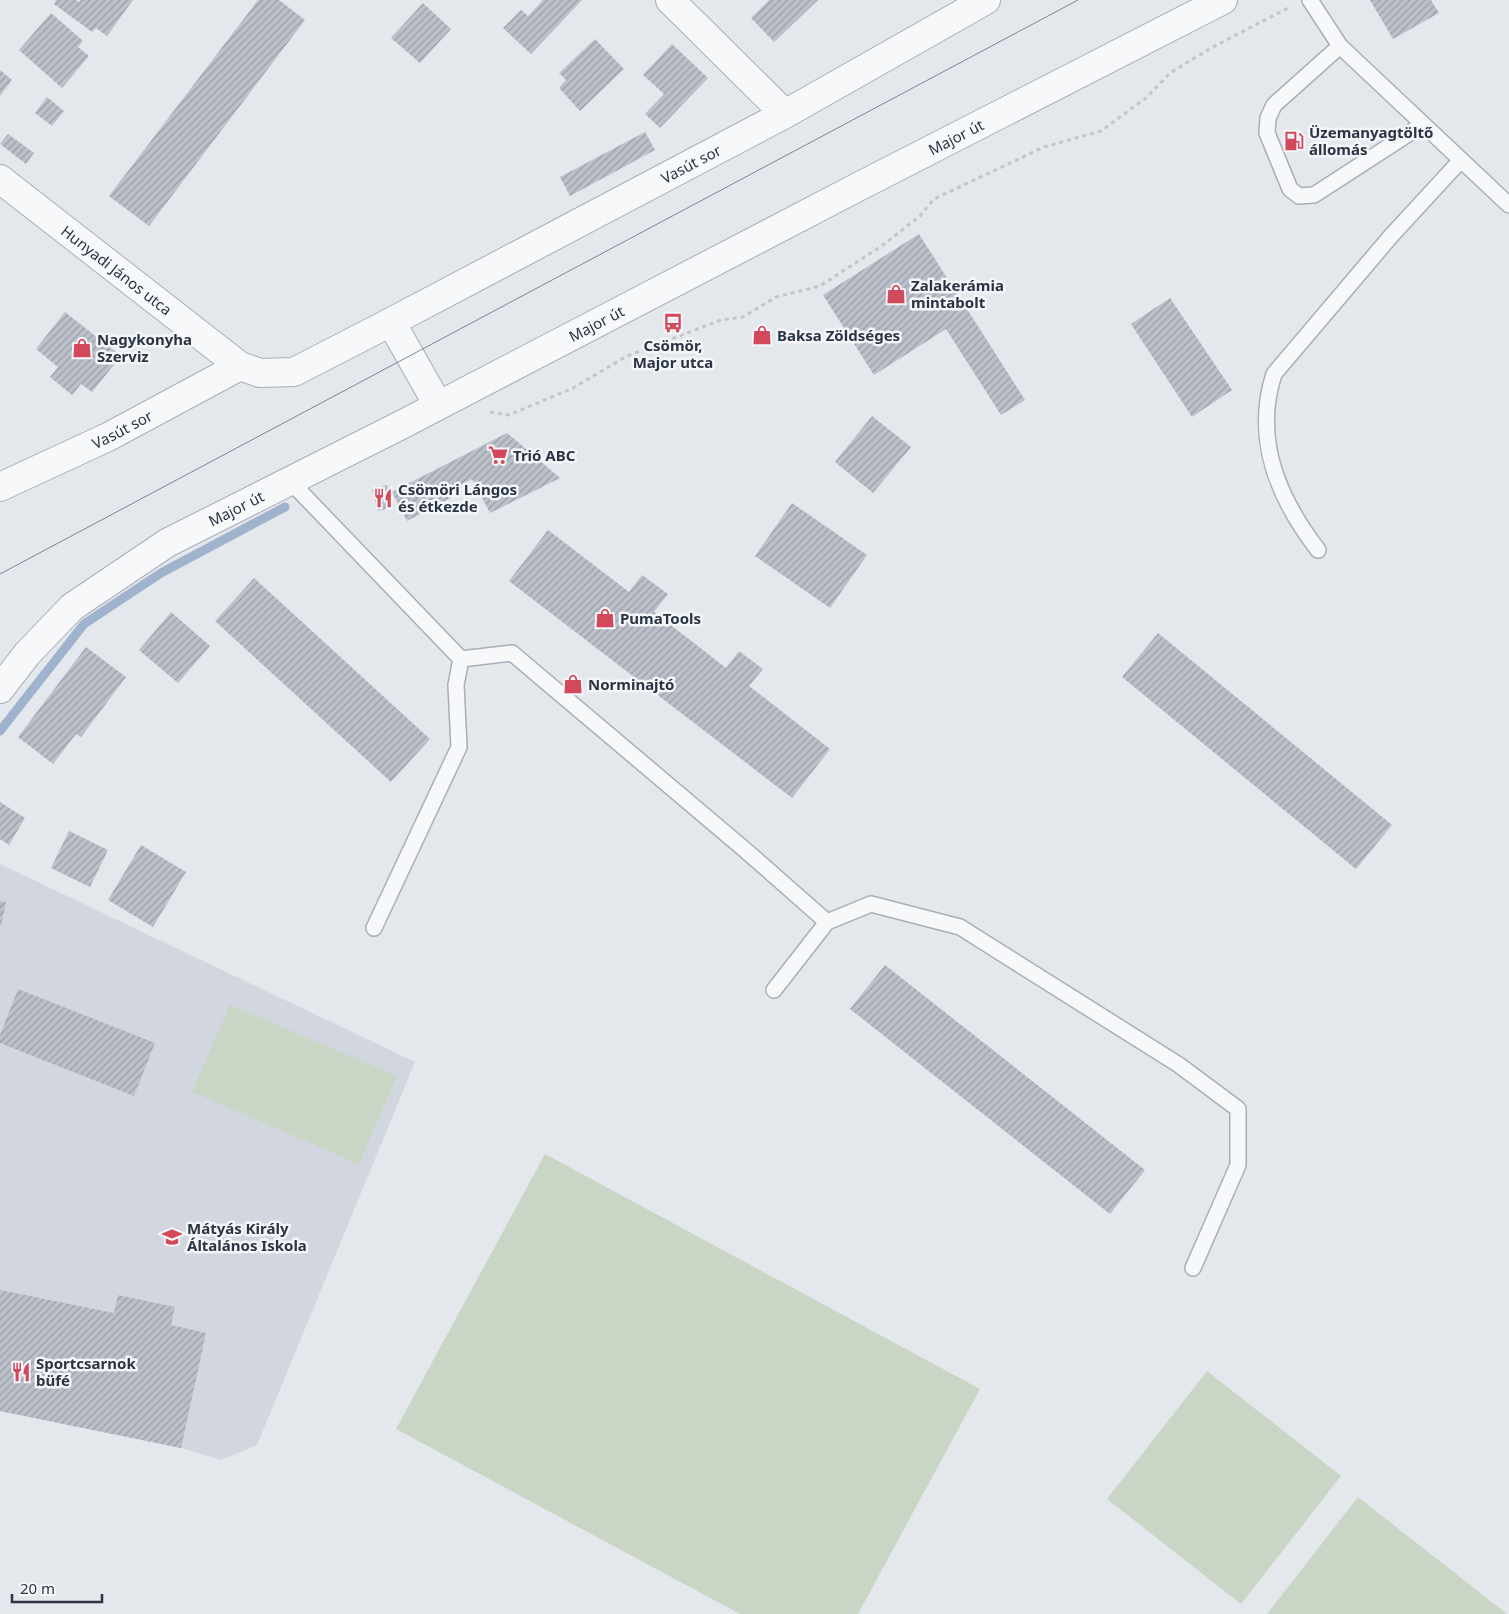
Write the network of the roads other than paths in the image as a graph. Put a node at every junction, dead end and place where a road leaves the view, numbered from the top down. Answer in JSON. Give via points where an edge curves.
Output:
{"nodes":[{"id":1,"x":670,"y":0,"type":"edge"},
{"id":2,"x":986,"y":0,"type":"edge"},
{"id":3,"x":1223,"y":0,"type":"edge"},
{"id":4,"x":1303,"y":2,"type":"edge"},
{"id":5,"x":1340,"y":46,"type":"junction"},
{"id":6,"x":785,"y":114,"type":"junction"},
{"id":7,"x":1422,"y":125,"type":"junction"},
{"id":8,"x":1462,"y":160,"type":"junction"},
{"id":9,"x":0,"y":179,"type":"edge"},
{"id":10,"x":1509,"y":205,"type":"edge"},
{"id":11,"x":390,"y":322,"type":"junction"},
{"id":12,"x":240,"y":366,"type":"junction"},
{"id":13,"x":438,"y":405,"type":"junction"},
{"id":14,"x":290,"y":480,"type":"junction"},
{"id":15,"x":0,"y":487,"type":"edge"},
{"id":16,"x":1318,"y":550,"type":"dead end"},
{"id":17,"x":461,"y":659,"type":"junction"},
{"id":18,"x":0,"y":689,"type":"edge"},
{"id":19,"x":827,"y":922,"type":"junction"},
{"id":20,"x":374,"y":928,"type":"dead end"},
{"id":21,"x":774,"y":990,"type":"dead end"},
{"id":22,"x":1193,"y":1268,"type":"dead end"}],
"edges":[{"from":1,"to":6,"type":"street"},
{"from":2,"to":6,"type":"street","name":"Vasút sor"},
{"from":3,"to":13,"type":"street","name":"Major út"},
{"from":4,"to":5,"type":"lane"},
{"from":5,"to":7,"type":"lane"},
{"from":5,"to":7,"type":"lane","via":[[1274,105],[1268,118],[1267,134],[1290,189],[1299,196],[1314,195]]},
{"from":6,"to":11,"type":"street","name":"Vasút sor"},
{"from":7,"to":8,"type":"lane"},
{"from":8,"to":10,"type":"lane"},
{"from":8,"to":16,"type":"lane","via":[[1391,236],[1274,374],[1267,396],[1270,458],[1278,485],[1296,521]]},
{"from":9,"to":12,"type":"street","name":"Hunyadi János utca"},
{"from":11,"to":12,"type":"street","name":"Hunyadi János utca","via":[[294,372],[260,373]]},
{"from":11,"to":13,"type":"street"},
{"from":12,"to":15,"type":"street","name":"Vasút sor","via":[[108,437]]},
{"from":13,"to":14,"type":"street","name":"Major út"},
{"from":14,"to":17,"type":"lane"},
{"from":14,"to":18,"type":"street","name":"Major út","via":[[167,543],[72,608],[27,654]]},
{"from":17,"to":19,"type":"lane","via":[[512,653]]},
{"from":17,"to":20,"type":"lane","via":[[456,685],[459,747]]},
{"from":19,"to":21,"type":"lane"},
{"from":19,"to":22,"type":"lane","via":[[871,904],[960,927],[1179,1065],[1238,1109],[1238,1165]]}]}
